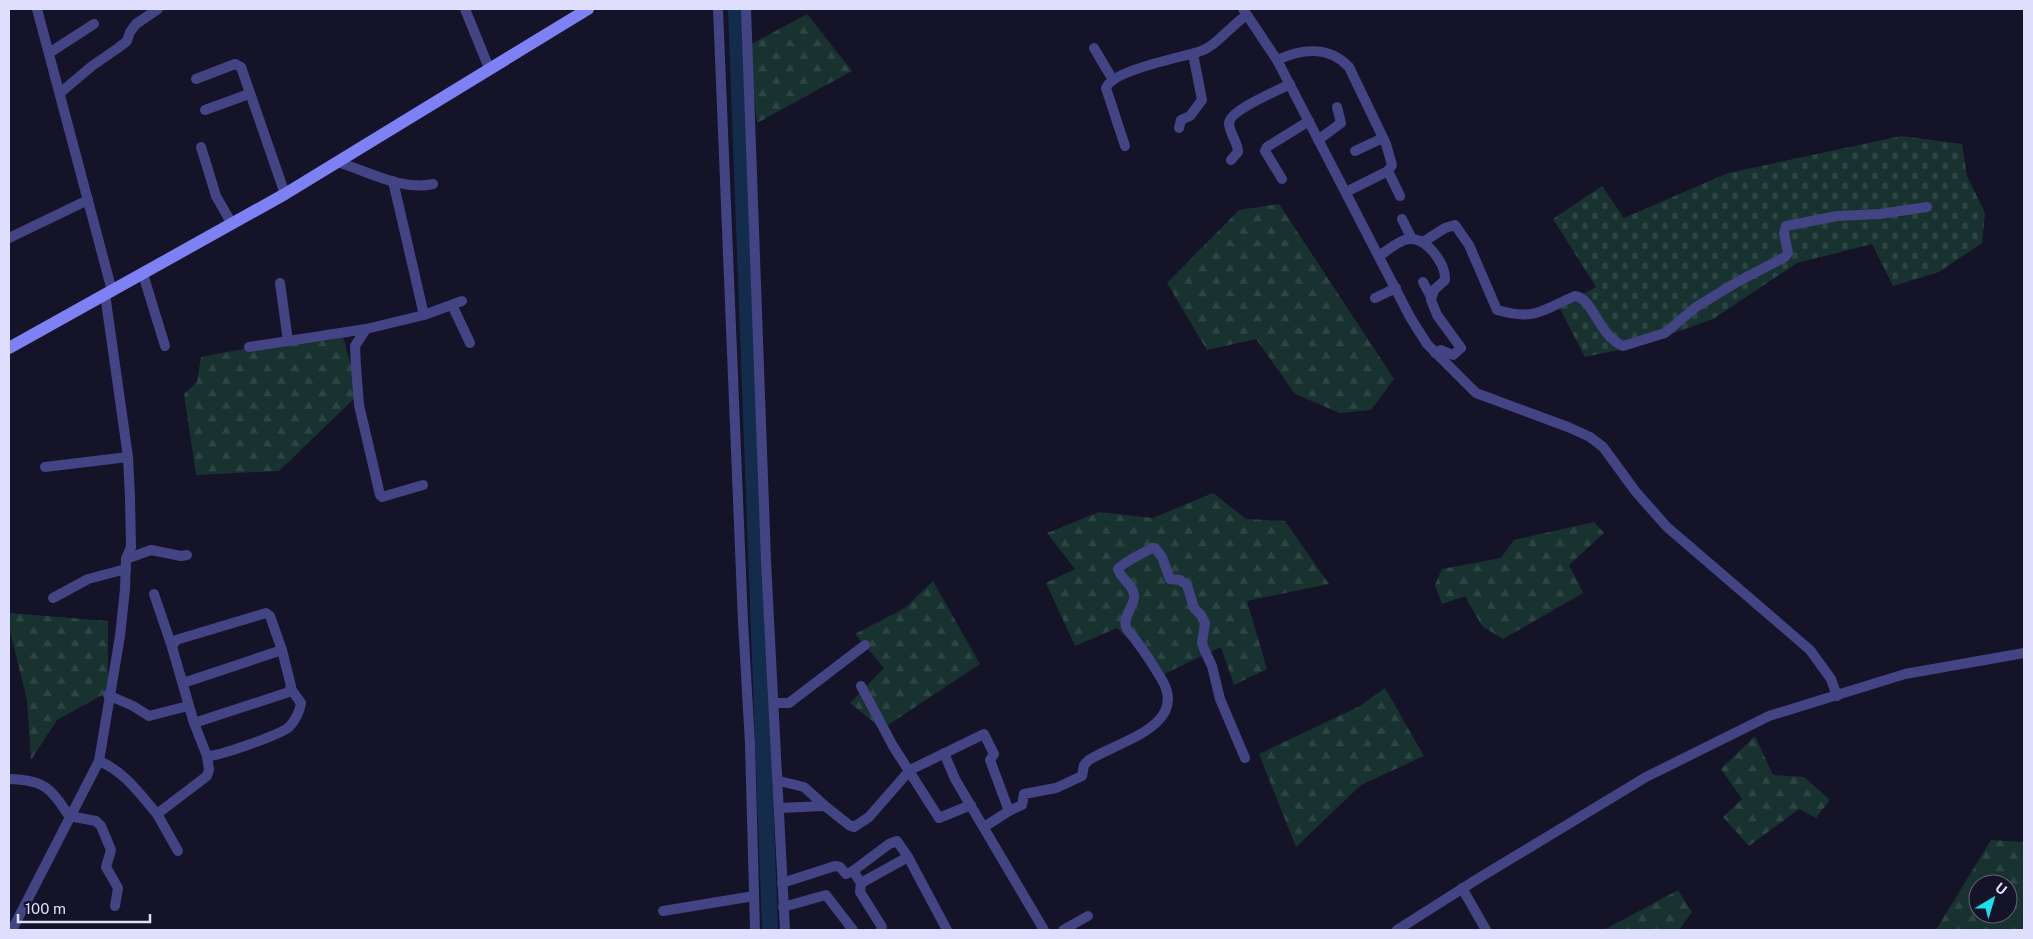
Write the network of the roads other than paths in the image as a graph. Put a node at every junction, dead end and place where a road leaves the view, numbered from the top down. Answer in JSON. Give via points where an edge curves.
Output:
{"nodes":[{"id":1,"x":37,"y":9,"type":"edge"},
{"id":2,"x":158,"y":9,"type":"edge"},
{"id":3,"x":465,"y":9,"type":"edge"},
{"id":4,"x":588,"y":9,"type":"edge"},
{"id":5,"x":718,"y":9,"type":"edge"},
{"id":6,"x":746,"y":9,"type":"edge"},
{"id":7,"x":1245,"y":12,"type":"edge"},
{"id":8,"x":94,"y":24,"type":"dead end"},
{"id":9,"x":1094,"y":48,"type":"dead end"},
{"id":10,"x":50,"y":52,"type":"junction"},
{"id":11,"x":1193,"y":54,"type":"junction"},
{"id":12,"x":1276,"y":60,"type":"junction"},
{"id":13,"x":489,"y":68,"type":"junction"},
{"id":14,"x":196,"y":79,"type":"dead end"},
{"id":15,"x":1113,"y":80,"type":"junction"},
{"id":16,"x":1290,"y":84,"type":"junction"},
{"id":17,"x":60,"y":94,"type":"junction"},
{"id":18,"x":249,"y":94,"type":"junction"},
{"id":19,"x":1336,"y":107,"type":"dead end"},
{"id":20,"x":205,"y":110,"type":"dead end"},
{"id":21,"x":1309,"y":121,"type":"junction"},
{"id":22,"x":1179,"y":128,"type":"dead end"},
{"id":23,"x":1383,"y":138,"type":"junction"},
{"id":24,"x":1318,"y":140,"type":"junction"},
{"id":25,"x":1125,"y":146,"type":"dead end"},
{"id":26,"x":201,"y":147,"type":"dead end"},
{"id":27,"x":1355,"y":151,"type":"dead end"},
{"id":28,"x":1231,"y":160,"type":"dead end"},
{"id":29,"x":337,"y":162,"type":"junction"},
{"id":30,"x":1388,"y":171,"type":"junction"},
{"id":31,"x":1282,"y":179,"type":"dead end"},
{"id":32,"x":393,"y":181,"type":"junction"},
{"id":33,"x":433,"y":184,"type":"dead end"},
{"id":34,"x":1346,"y":192,"type":"junction"},
{"id":35,"x":285,"y":194,"type":"junction"},
{"id":36,"x":1400,"y":196,"type":"dead end"},
{"id":37,"x":88,"y":200,"type":"junction"},
{"id":38,"x":1927,"y":207,"type":"dead end"},
{"id":39,"x":1402,"y":219,"type":"dead end"},
{"id":40,"x":232,"y":224,"type":"junction"},
{"id":41,"x":9,"y":238,"type":"edge"},
{"id":42,"x":1412,"y":239,"type":"junction"},
{"id":43,"x":1423,"y":242,"type":"junction"},
{"id":44,"x":1379,"y":256,"type":"junction"},
{"id":45,"x":143,"y":274,"type":"junction"},
{"id":46,"x":1423,"y":282,"type":"dead end"},
{"id":47,"x":280,"y":283,"type":"dead end"},
{"id":48,"x":1396,"y":288,"type":"junction"},
{"id":49,"x":108,"y":293,"type":"junction"},
{"id":50,"x":1431,"y":297,"type":"junction"},
{"id":51,"x":1375,"y":298,"type":"dead end"},
{"id":52,"x":462,"y":302,"type":"dead end"},
{"id":53,"x":452,"y":305,"type":"junction"},
{"id":54,"x":424,"y":315,"type":"junction"},
{"id":55,"x":366,"y":329,"type":"junction"},
{"id":56,"x":288,"y":341,"type":"junction"},
{"id":57,"x":470,"y":343,"type":"dead end"},
{"id":58,"x":165,"y":346,"type":"dead end"},
{"id":59,"x":248,"y":347,"type":"dead end"},
{"id":60,"x":9,"y":348,"type":"edge"},
{"id":61,"x":1435,"y":353,"type":"junction"},
{"id":62,"x":128,"y":457,"type":"junction"},
{"id":63,"x":45,"y":467,"type":"dead end"},
{"id":64,"x":424,"y":485,"type":"dead end"},
{"id":65,"x":187,"y":555,"type":"dead end"},
{"id":66,"x":126,"y":564,"type":"junction"},
{"id":67,"x":154,"y":594,"type":"dead end"},
{"id":68,"x":53,"y":598,"type":"dead end"},
{"id":69,"x":865,"y":645,"type":"dead end"},
{"id":70,"x":172,"y":647,"type":"junction"},
{"id":71,"x":282,"y":650,"type":"junction"},
{"id":72,"x":2024,"y":653,"type":"edge"},
{"id":73,"x":183,"y":683,"type":"junction"},
{"id":74,"x":861,"y":686,"type":"dead end"},
{"id":75,"x":291,"y":689,"type":"junction"},
{"id":76,"x":108,"y":695,"type":"junction"},
{"id":77,"x":1837,"y":696,"type":"junction"},
{"id":78,"x":775,"y":703,"type":"junction"},
{"id":79,"x":188,"y":706,"type":"junction"},
{"id":80,"x":194,"y":723,"type":"junction"},
{"id":81,"x":944,"y":753,"type":"junction"},
{"id":82,"x":207,"y":756,"type":"junction"},
{"id":83,"x":1245,"y":758,"type":"dead end"},
{"id":84,"x":99,"y":760,"type":"junction"},
{"id":85,"x":910,"y":770,"type":"junction"},
{"id":86,"x":9,"y":779,"type":"edge"},
{"id":87,"x":779,"y":781,"type":"junction"},
{"id":88,"x":971,"y":805,"type":"junction"},
{"id":89,"x":825,"y":806,"type":"junction"},
{"id":90,"x":779,"y":808,"type":"junction"},
{"id":91,"x":1010,"y":811,"type":"junction"},
{"id":92,"x":157,"y":814,"type":"junction"},
{"id":93,"x":69,"y":816,"type":"junction"},
{"id":94,"x":984,"y":827,"type":"junction"},
{"id":95,"x":178,"y":851,"type":"dead end"},
{"id":96,"x":908,"y":857,"type":"junction"},
{"id":97,"x":853,"y":871,"type":"junction"},
{"id":98,"x":782,"y":883,"type":"junction"},
{"id":99,"x":861,"y":884,"type":"junction"},
{"id":100,"x":1462,"y":888,"type":"junction"},
{"id":101,"x":754,"y":896,"type":"junction"},
{"id":102,"x":115,"y":906,"type":"dead end"},
{"id":103,"x":783,"y":907,"type":"junction"},
{"id":104,"x":663,"y":911,"type":"dead end"},
{"id":105,"x":1088,"y":916,"type":"dead end"},
{"id":106,"x":12,"y":930,"type":"edge"},
{"id":107,"x":755,"y":930,"type":"edge"},
{"id":108,"x":785,"y":930,"type":"edge"},
{"id":109,"x":853,"y":930,"type":"edge"},
{"id":110,"x":880,"y":930,"type":"edge"},
{"id":111,"x":947,"y":930,"type":"edge"},
{"id":112,"x":1044,"y":930,"type":"edge"},
{"id":113,"x":1063,"y":930,"type":"edge"},
{"id":114,"x":1397,"y":930,"type":"edge"},
{"id":115,"x":1486,"y":930,"type":"edge"}],
"edges":[{"from":1,"to":10,"type":"street"},
{"from":2,"to":17,"type":"street","via":[[136,24],[118,48]]},
{"from":3,"to":13,"type":"street"},
{"from":4,"to":13,"type":"main road"},
{"from":5,"to":101,"type":"street"},
{"from":6,"to":78,"type":"street","via":[[766,561]]},
{"from":7,"to":11,"type":"street","via":[[1211,46]]},
{"from":7,"to":12,"type":"street"},
{"from":8,"to":10,"type":"street"},
{"from":9,"to":15,"type":"street"},
{"from":10,"to":17,"type":"street"},
{"from":11,"to":15,"type":"street"},
{"from":11,"to":22,"type":"street","via":[[1202,100],[1190,116],[1181,120]]},
{"from":12,"to":16,"type":"street"},
{"from":12,"to":23,"type":"street","via":[[1292,53],[1313,50],[1342,60],[1349,67]]},
{"from":13,"to":29,"type":"main road"},
{"from":14,"to":18,"type":"street","via":[[237,64],[241,67]]},
{"from":15,"to":25,"type":"street","via":[[1106,88]]},
{"from":16,"to":21,"type":"street"},
{"from":16,"to":28,"type":"street","via":[[1237,111],[1230,119],[1229,126],[1238,146],[1238,152]]},
{"from":17,"to":37,"type":"street"},
{"from":18,"to":20,"type":"street"},
{"from":18,"to":35,"type":"street"},
{"from":19,"to":24,"type":"street","via":[[1341,123]]},
{"from":21,"to":24,"type":"street"},
{"from":21,"to":31,"type":"street","via":[[1265,151]]},
{"from":23,"to":27,"type":"street"},
{"from":23,"to":30,"type":"street","via":[[1392,165]]},
{"from":24,"to":34,"type":"street"},
{"from":26,"to":40,"type":"street","via":[[216,196]]},
{"from":29,"to":32,"type":"street"},
{"from":29,"to":35,"type":"main road"},
{"from":30,"to":34,"type":"street"},
{"from":30,"to":36,"type":"street"},
{"from":32,"to":33,"type":"street","via":[[419,187]]},
{"from":32,"to":54,"type":"street"},
{"from":34,"to":44,"type":"street"},
{"from":35,"to":40,"type":"main road"},
{"from":37,"to":41,"type":"street"},
{"from":37,"to":49,"type":"street"},
{"from":38,"to":43,"type":"street","via":[[1837,216],[1786,226],[1784,233],[1788,253],[1785,257],[1696,307],[1665,333],[1623,346],[1605,334],[1588,302],[1580,297],[1575,296],[1528,316],[1498,310],[1469,245],[1455,225]]},
{"from":39,"to":42,"type":"street"},
{"from":40,"to":45,"type":"main road"},
{"from":42,"to":43,"type":"street"},
{"from":42,"to":44,"type":"street"},
{"from":43,"to":50,"type":"street","via":[[1438,259],[1445,274],[1445,280]]},
{"from":44,"to":48,"type":"street"},
{"from":45,"to":49,"type":"main road"},
{"from":45,"to":58,"type":"street"},
{"from":46,"to":50,"type":"street"},
{"from":47,"to":56,"type":"street"},
{"from":48,"to":51,"type":"street"},
{"from":48,"to":61,"type":"street","via":[[1419,332]]},
{"from":49,"to":60,"type":"main road"},
{"from":49,"to":62,"type":"street"},
{"from":50,"to":61,"type":"street","via":[[1438,314],[1461,348],[1453,355],[1441,350]]},
{"from":52,"to":53,"type":"street"},
{"from":53,"to":54,"type":"street"},
{"from":53,"to":57,"type":"street"},
{"from":54,"to":55,"type":"street"},
{"from":55,"to":56,"type":"street"},
{"from":55,"to":64,"type":"street","via":[[355,346],[359,406],[380,495]]},
{"from":56,"to":59,"type":"street"},
{"from":61,"to":77,"type":"street","via":[[1476,393],[1568,427],[1603,447],[1667,527],[1810,650],[1831,679]]},
{"from":62,"to":63,"type":"street"},
{"from":62,"to":66,"type":"street","via":[[131,547]]},
{"from":65,"to":66,"type":"street","via":[[151,550]]},
{"from":66,"to":68,"type":"street"},
{"from":66,"to":76,"type":"street","via":[[120,636]]},
{"from":67,"to":70,"type":"street"},
{"from":69,"to":78,"type":"street","via":[[789,703]]},
{"from":70,"to":71,"type":"street","via":[[176,640],[266,613]]},
{"from":70,"to":73,"type":"street"},
{"from":71,"to":73,"type":"street"},
{"from":71,"to":75,"type":"street"},
{"from":72,"to":77,"type":"street","via":[[1929,668]]},
{"from":73,"to":79,"type":"street"},
{"from":74,"to":85,"type":"street","via":[[893,746]]},
{"from":75,"to":80,"type":"street"},
{"from":75,"to":82,"type":"street","via":[[301,703],[289,727],[269,737]]},
{"from":76,"to":79,"type":"street","via":[[149,716]]},
{"from":76,"to":84,"type":"street"},
{"from":77,"to":100,"type":"street","via":[[1769,716],[1726,735],[1646,777]]},
{"from":78,"to":87,"type":"street"},
{"from":79,"to":80,"type":"street"},
{"from":80,"to":82,"type":"street"},
{"from":81,"to":85,"type":"street"},
{"from":81,"to":88,"type":"street","via":[[955,780]]},
{"from":81,"to":91,"type":"street","via":[[986,734],[994,754],[990,760]]},
{"from":82,"to":92,"type":"street","via":[[209,770],[206,776]]},
{"from":83,"to":91,"type":"street","via":[[1220,699],[1204,649],[1205,629],[1201,614],[1194,608],[1187,585],[1170,579],[1162,557],[1152,548],[1121,564],[1118,569],[1121,578],[1133,590],[1134,599],[1126,627],[1163,681],[1170,699],[1168,711],[1152,726],[1089,760],[1082,776],[1056,788],[1024,794],[1022,805]]},
{"from":84,"to":92,"type":"street","via":[[110,765],[133,786]]},
{"from":84,"to":93,"type":"street"},
{"from":85,"to":88,"type":"street","via":[[939,818]]},
{"from":85,"to":89,"type":"street","via":[[869,817],[854,827]]},
{"from":86,"to":93,"type":"street","via":[[37,781],[55,794]]},
{"from":87,"to":89,"type":"street","via":[[804,787]]},
{"from":87,"to":90,"type":"street"},
{"from":88,"to":94,"type":"street"},
{"from":89,"to":90,"type":"street"},
{"from":90,"to":98,"type":"street"},
{"from":91,"to":94,"type":"street"},
{"from":92,"to":95,"type":"street"},
{"from":93,"to":102,"type":"street","via":[[96,821],[104,830],[111,850],[106,867],[118,888]]},
{"from":93,"to":106,"type":"street"},
{"from":94,"to":112,"type":"street"},
{"from":96,"to":97,"type":"street","via":[[894,841]]},
{"from":96,"to":99,"type":"street"},
{"from":96,"to":111,"type":"street"},
{"from":97,"to":98,"type":"street","via":[[846,874],[836,866]]},
{"from":97,"to":99,"type":"street"},
{"from":98,"to":103,"type":"street"},
{"from":99,"to":110,"type":"street","via":[[860,892],[882,927]]},
{"from":100,"to":114,"type":"street"},
{"from":100,"to":115,"type":"street"},
{"from":101,"to":104,"type":"street"},
{"from":101,"to":107,"type":"street"},
{"from":103,"to":108,"type":"street"},
{"from":103,"to":109,"type":"street","via":[[826,895]]},
{"from":105,"to":113,"type":"street"}]}
